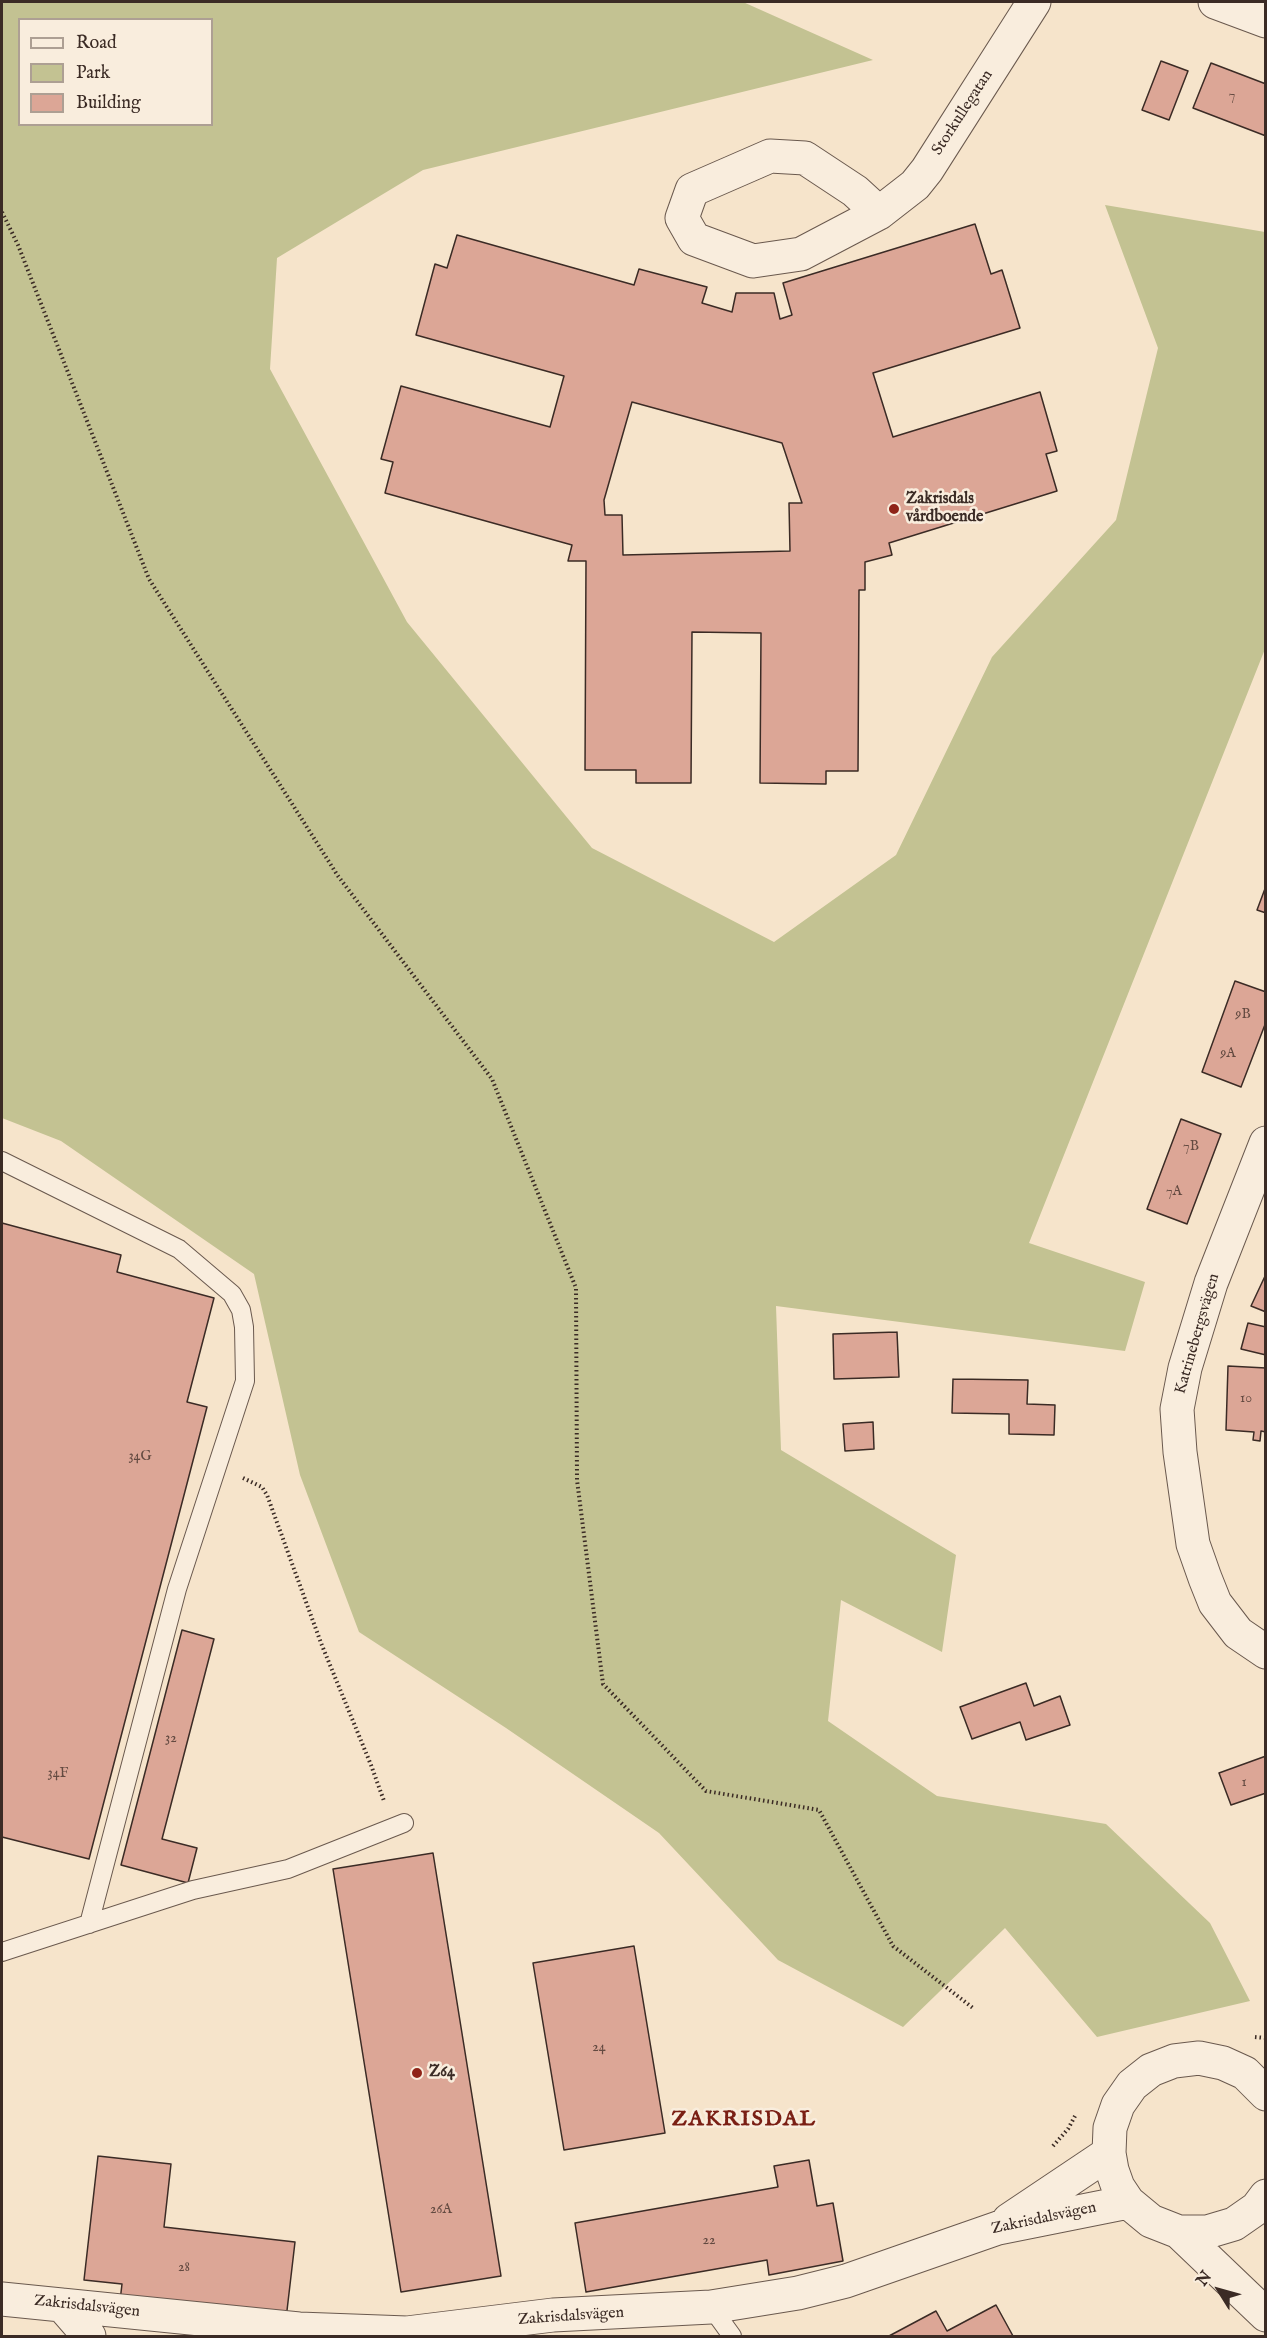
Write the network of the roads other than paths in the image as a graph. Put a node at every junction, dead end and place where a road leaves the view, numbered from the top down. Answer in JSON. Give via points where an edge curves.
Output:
{"nodes":[{"id":1,"x":1035,"y":2,"type":"edge"},
{"id":2,"x":1215,"y":2,"type":"edge"},
{"id":3,"x":1266,"y":21,"type":"edge"},
{"id":4,"x":879,"y":213,"type":"junction"},
{"id":5,"x":1266,"y":1143,"type":"edge"},
{"id":6,"x":2,"y":1161,"type":"edge"},
{"id":7,"x":1266,"y":1652,"type":"edge"},
{"id":8,"x":398,"y":1825,"type":"road end"},
{"id":9,"x":89,"y":1924,"type":"junction"},
{"id":10,"x":2,"y":1952,"type":"edge"},
{"id":11,"x":1265,"y":2091,"type":"edge"},
{"id":12,"x":1109,"y":2153,"type":"junction"},
{"id":13,"x":1266,"y":2196,"type":"edge"},
{"id":14,"x":1128,"y":2202,"type":"junction"},
{"id":15,"x":998,"y":2228,"type":"junction"},
{"id":16,"x":1179,"y":2232,"type":"junction"},
{"id":17,"x":2,"y":2299,"type":"edge"},
{"id":18,"x":62,"y":2305,"type":"junction"},
{"id":19,"x":711,"y":2307,"type":"junction"},
{"id":20,"x":1266,"y":2315,"type":"edge"},
{"id":21,"x":89,"y":2337,"type":"edge"},
{"id":22,"x":732,"y":2337,"type":"edge"}],
"edges":[{"from":1,"to":4,"type":"street","name":"Storkullegatan","via":[[927,170],[915,185]]},
{"from":2,"to":3,"type":"street"},
{"from":4,"to":4,"type":"street","name":"Storkullegatan","via":[[801,254],[753,261],[694,239],[682,218],[692,190],[770,156],[805,158],[855,191]]},
{"from":5,"to":7,"type":"street","name":"Katrinebergsvägen","via":[[1211,1283],[1177,1409],[1193,1544],[1211,1595],[1238,1633]]},
{"from":6,"to":9,"type":"lane","via":[[179,1249],[232,1294],[244,1327],[245,1381],[177,1589]]},
{"from":8,"to":9,"type":"lane","via":[[288,1869],[193,1890]]},
{"from":9,"to":10,"type":"lane"},
{"from":11,"to":12,"type":"street","via":[[1245,2073],[1207,2060],[1174,2061],[1151,2070],[1132,2085],[1118,2105],[1110,2128]]},
{"from":12,"to":14,"type":"street","via":[[1118,2187]]},
{"from":12,"to":15,"type":"street"},
{"from":13,"to":16,"type":"street","via":[[1257,2208],[1234,2224],[1208,2232]]},
{"from":14,"to":15,"type":"street","name":"Zakrisdalsvägen"},
{"from":14,"to":16,"type":"street","via":[[1151,2221]]},
{"from":15,"to":19,"type":"street","name":"Zakrisdalsvägen","via":[[846,2281]]},
{"from":16,"to":20,"type":"street"},
{"from":17,"to":18,"type":"street","name":"Zakrisdalsvägen"},
{"from":18,"to":19,"type":"street","name":"Zakrisdalsvägen","via":[[299,2329],[407,2333],[553,2315]]},
{"from":18,"to":21,"type":"street"},
{"from":19,"to":22,"type":"lane"}]}
